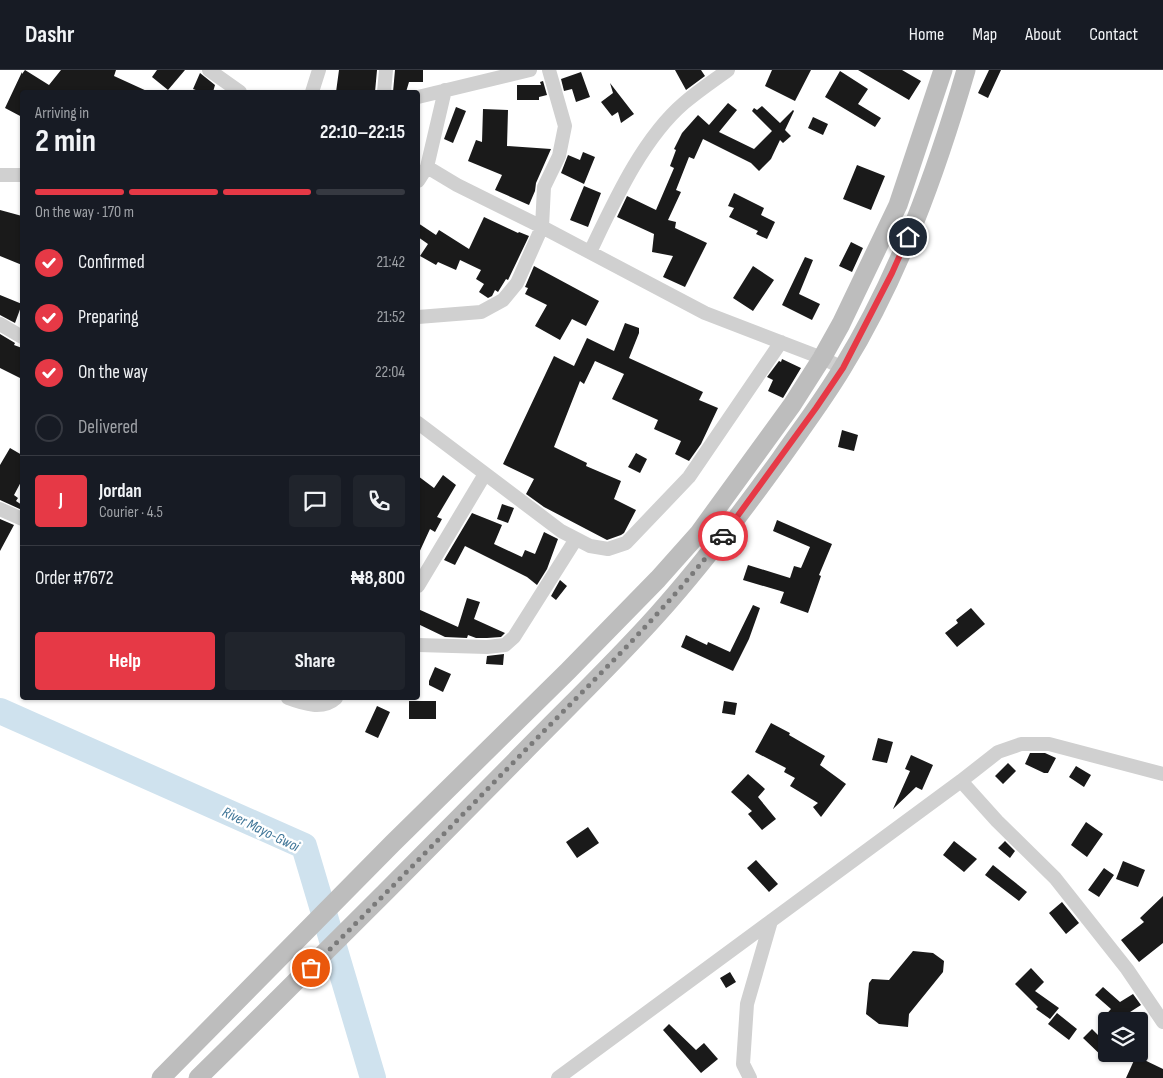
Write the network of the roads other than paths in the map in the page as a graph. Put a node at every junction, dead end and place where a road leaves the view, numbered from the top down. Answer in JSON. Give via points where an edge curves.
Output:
{"nodes":[{"id":1,"x":209,"y":70,"type":"edge"},
{"id":2,"x":319,"y":70,"type":"edge"},
{"id":3,"x":386,"y":70,"type":"edge"},
{"id":4,"x":530,"y":70,"type":"edge"},
{"id":5,"x":548,"y":70,"type":"edge"},
{"id":6,"x":728,"y":70,"type":"edge"},
{"id":7,"x":943,"y":70,"type":"edge"},
{"id":8,"x":966,"y":70,"type":"edge"},
{"id":9,"x":237,"y":90,"type":"edge"},
{"id":10,"x":313,"y":90,"type":"edge"},
{"id":11,"x":384,"y":90,"type":"edge"},
{"id":12,"x":445,"y":90,"type":"junction"},
{"id":13,"x":420,"y":96,"type":"edge"},
{"id":14,"x":427,"y":166,"type":"junction"},
{"id":15,"x":0,"y":175,"type":"edge"},
{"id":16,"x":20,"y":175,"type":"edge"},
{"id":17,"x":420,"y":178,"type":"edge"},
{"id":18,"x":542,"y":227,"type":"junction"},
{"id":19,"x":590,"y":252,"type":"junction"},
{"id":20,"x":420,"y":317,"type":"edge"},
{"id":21,"x":0,"y":324,"type":"edge"},
{"id":22,"x":20,"y":336,"type":"edge"},
{"id":23,"x":781,"y":342,"type":"junction"},
{"id":24,"x":822,"y":358,"type":"junction"},
{"id":25,"x":843,"y":368,"type":"junction"},
{"id":26,"x":420,"y":425,"type":"edge"},
{"id":27,"x":485,"y":474,"type":"junction"},
{"id":28,"x":0,"y":509,"type":"edge"},
{"id":29,"x":20,"y":518,"type":"edge"},
{"id":30,"x":576,"y":539,"type":"junction"},
{"id":31,"x":420,"y":583,"type":"edge"},
{"id":32,"x":420,"y":645,"type":"edge"},
{"id":33,"x":293,"y":700,"type":"edge"},
{"id":34,"x":334,"y":700,"type":"edge"},
{"id":35,"x":1163,"y":774,"type":"edge"},
{"id":36,"x":961,"y":782,"type":"junction"},
{"id":37,"x":771,"y":921,"type":"junction"},
{"id":38,"x":1163,"y":1022,"type":"edge"},
{"id":39,"x":161,"y":1078,"type":"edge"},
{"id":40,"x":198,"y":1078,"type":"edge"},
{"id":41,"x":558,"y":1078,"type":"edge"},
{"id":42,"x":750,"y":1078,"type":"edge"}],
"edges":[{"from":1,"to":9,"type":"street"},
{"from":2,"to":10,"type":"street"},
{"from":3,"to":11,"type":"street"},
{"from":4,"to":12,"type":"street"},
{"from":5,"to":18,"type":"street","via":[[565,126],[559,156],[544,187]]},
{"from":6,"to":19,"type":"street","via":[[683,104],[651,139],[619,193]]},
{"from":7,"to":24,"type":"street","via":[[898,205]]},
{"from":8,"to":25,"type":"street","via":[[924,200],[892,273]]},
{"from":12,"to":13,"type":"street"},
{"from":12,"to":14,"type":"street"},
{"from":14,"to":17,"type":"street"},
{"from":14,"to":18,"type":"street","via":[[457,186]]},
{"from":15,"to":16,"type":"street"},
{"from":18,"to":19,"type":"street"},
{"from":18,"to":20,"type":"street","via":[[516,283],[503,300],[481,312]]},
{"from":19,"to":23,"type":"street","via":[[705,313]]},
{"from":21,"to":22,"type":"street"},
{"from":23,"to":24,"type":"street"},
{"from":23,"to":30,"type":"street","via":[[689,477],[626,543],[608,549],[590,546]]},
{"from":24,"to":25,"type":"street"},
{"from":24,"to":39,"type":"street","via":[[792,405],[698,533],[658,579]]},
{"from":25,"to":40,"type":"street","via":[[741,514],[655,617],[416,863]]},
{"from":26,"to":27,"type":"street"},
{"from":27,"to":30,"type":"street"},
{"from":27,"to":31,"type":"street"},
{"from":28,"to":29,"type":"street"},
{"from":30,"to":32,"type":"street","via":[[514,637],[505,645]]},
{"from":33,"to":34,"type":"street","via":[[321,705]]},
{"from":35,"to":36,"type":"street","via":[[1049,744],[1021,744],[998,752]]},
{"from":36,"to":37,"type":"street"},
{"from":36,"to":38,"type":"street","via":[[1055,878],[1126,968]]},
{"from":37,"to":41,"type":"street"},
{"from":37,"to":42,"type":"street","via":[[747,1004],[743,1064]]}]}
